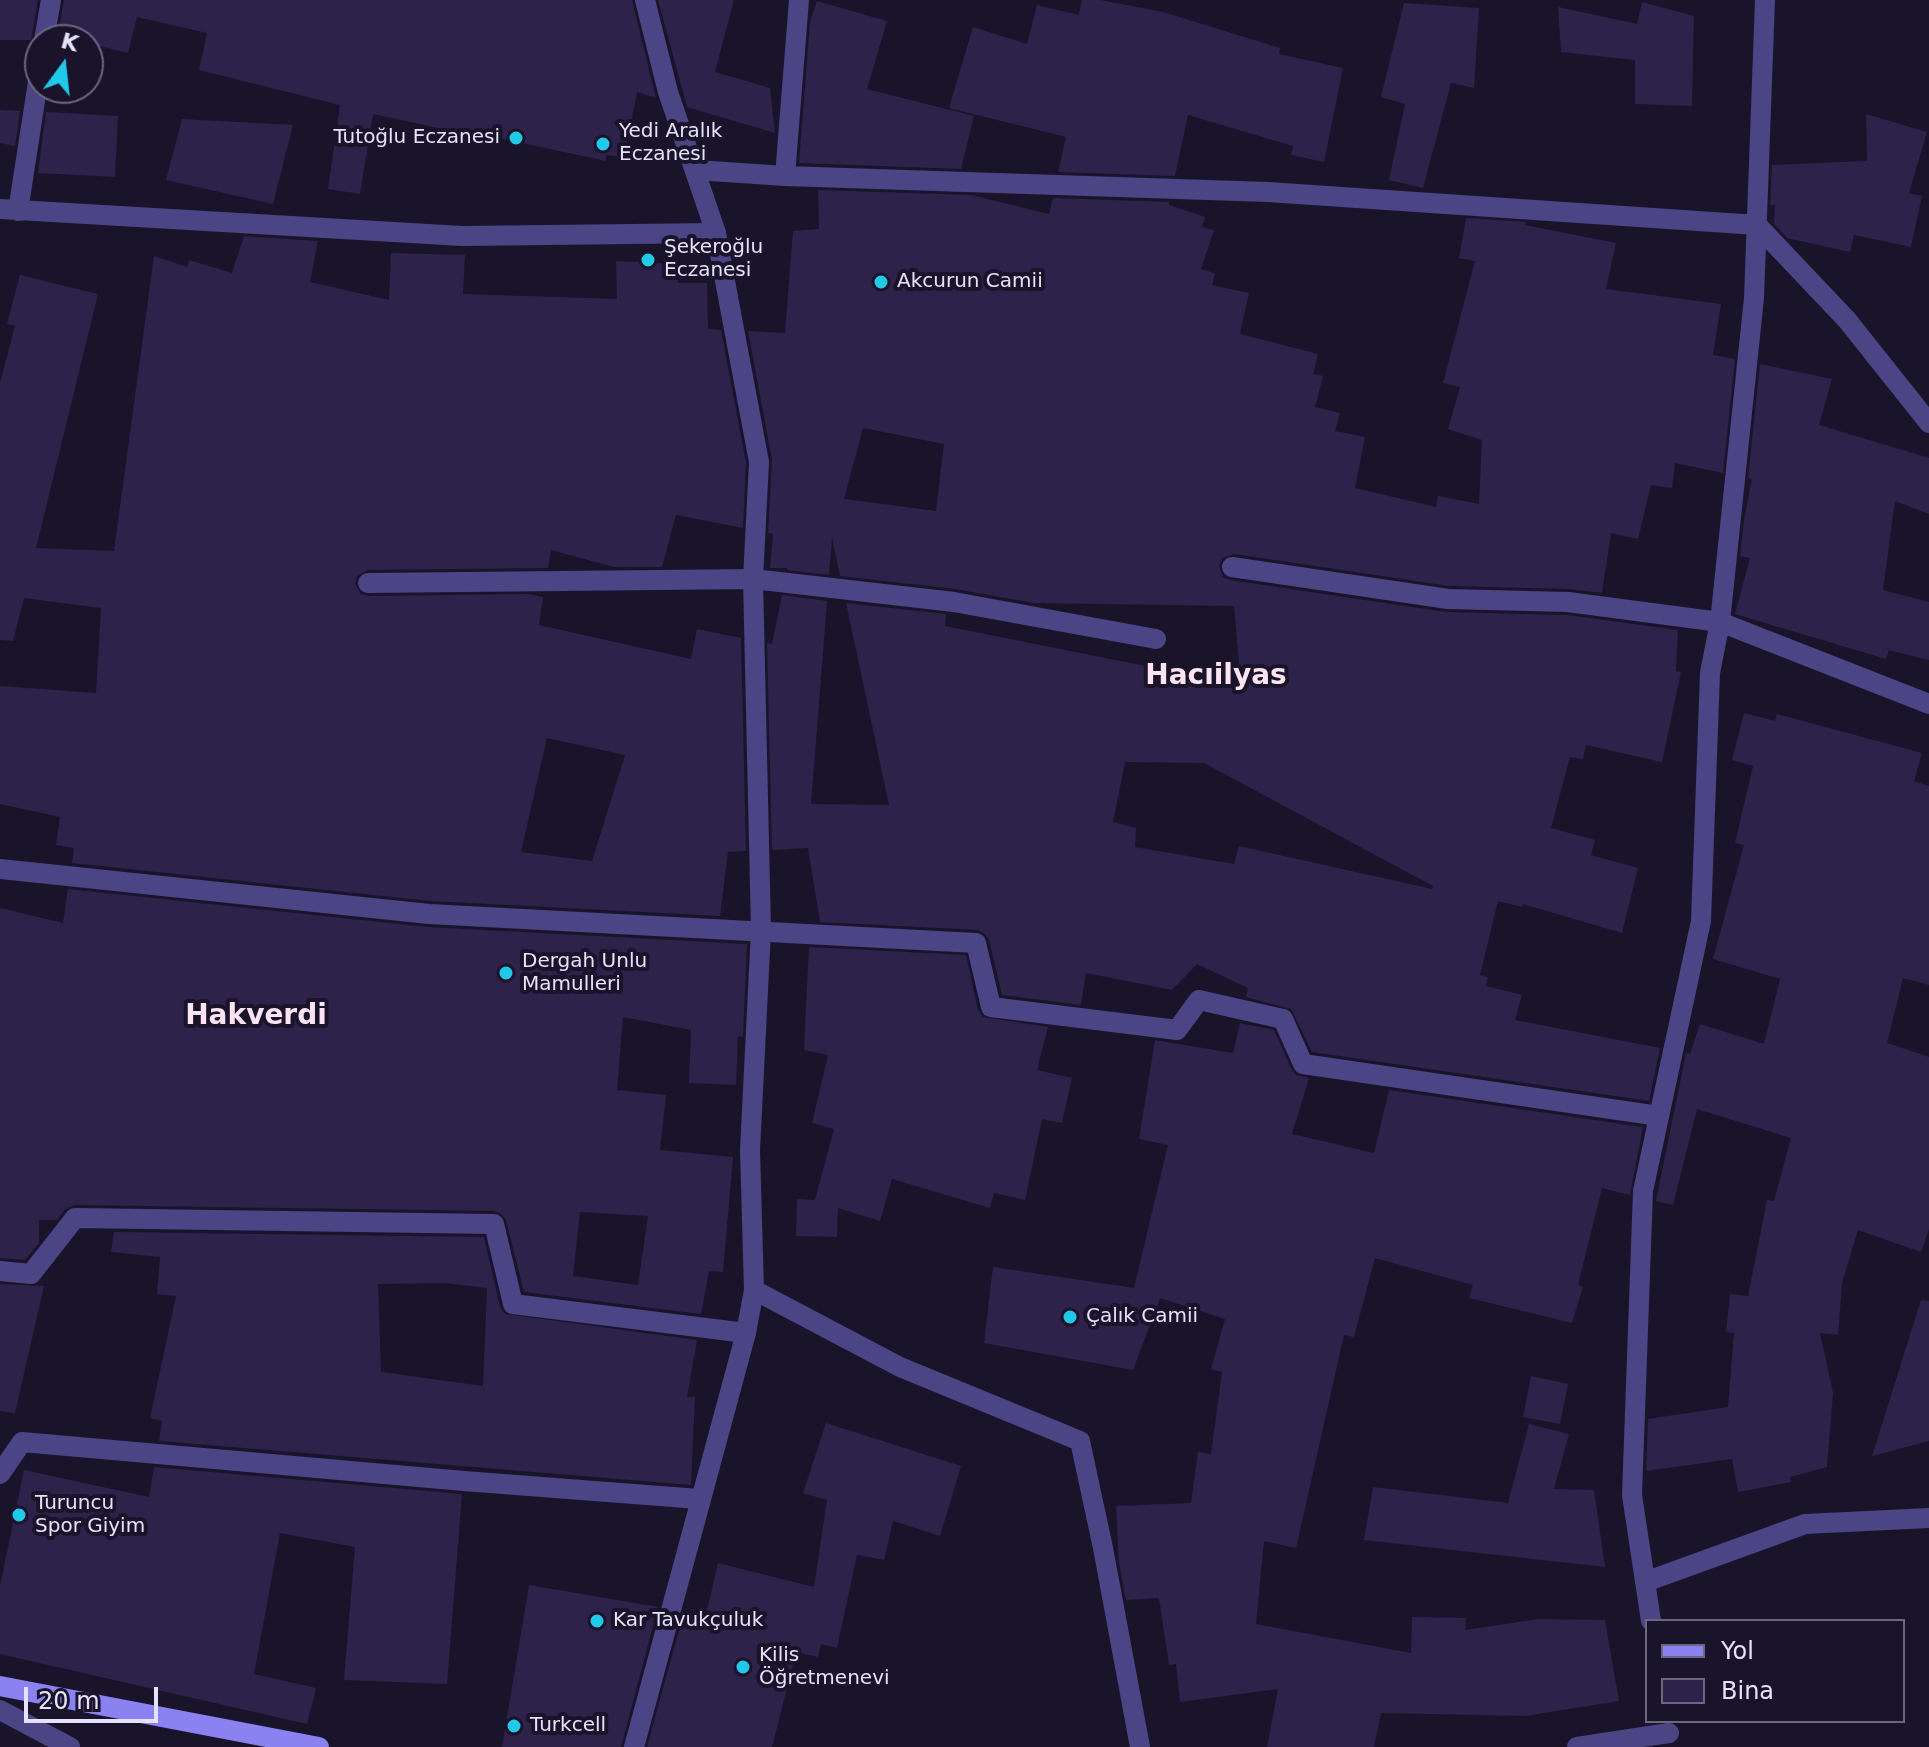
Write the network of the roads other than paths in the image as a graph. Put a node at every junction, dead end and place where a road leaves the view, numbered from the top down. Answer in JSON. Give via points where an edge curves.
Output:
{"nodes":[{"id":1,"x":51,"y":0,"type":"edge"},
{"id":2,"x":645,"y":0,"type":"edge"},
{"id":3,"x":799,"y":0,"type":"edge"},
{"id":4,"x":1765,"y":0,"type":"edge"},
{"id":5,"x":47,"y":24,"type":"edge"},
{"id":6,"x":32,"y":104,"type":"edge"},
{"id":7,"x":696,"y":170,"type":"junction"},
{"id":8,"x":785,"y":176,"type":"junction"},
{"id":9,"x":9,"y":210,"type":"edge"},
{"id":10,"x":1757,"y":225,"type":"junction"},
{"id":11,"x":716,"y":233,"type":"junction"},
{"id":12,"x":1929,"y":423,"type":"edge"},
{"id":13,"x":1232,"y":567,"type":"dead end"},
{"id":14,"x":753,"y":579,"type":"junction"},
{"id":15,"x":368,"y":583,"type":"dead end"},
{"id":16,"x":1720,"y":622,"type":"junction"},
{"id":17,"x":1156,"y":639,"type":"dead end"},
{"id":18,"x":1929,"y":704,"type":"edge"},
{"id":19,"x":0,"y":869,"type":"edge"},
{"id":20,"x":761,"y":930,"type":"junction"},
{"id":21,"x":1659,"y":1116,"type":"junction"},
{"id":22,"x":0,"y":1271,"type":"edge"},
{"id":23,"x":754,"y":1290,"type":"junction"},
{"id":24,"x":746,"y":1333,"type":"junction"},
{"id":25,"x":0,"y":1474,"type":"edge"},
{"id":26,"x":699,"y":1499,"type":"junction"},
{"id":27,"x":1929,"y":1518,"type":"edge"},
{"id":28,"x":1645,"y":1582,"type":"junction"},
{"id":29,"x":1651,"y":1619,"type":"edge"},
{"id":30,"x":0,"y":1686,"type":"edge"},
{"id":31,"x":0,"y":1710,"type":"edge"},
{"id":32,"x":1671,"y":1734,"type":"edge"},
{"id":33,"x":70,"y":1747,"type":"edge"},
{"id":34,"x":319,"y":1747,"type":"edge"},
{"id":35,"x":634,"y":1747,"type":"edge"},
{"id":36,"x":1140,"y":1747,"type":"edge"},
{"id":37,"x":1577,"y":1747,"type":"edge"}],
"edges":[{"from":1,"to":5,"type":"street"},
{"from":2,"to":7,"type":"street","via":[[668,92]]},
{"from":3,"to":8,"type":"street"},
{"from":4,"to":10,"type":"street"},
{"from":6,"to":9,"type":"street"},
{"from":7,"to":8,"type":"street"},
{"from":7,"to":11,"type":"street"},
{"from":8,"to":10,"type":"street","via":[[1268,192]]},
{"from":9,"to":11,"type":"street","via":[[462,236]]},
{"from":10,"to":12,"type":"street","via":[[1847,320]]},
{"from":10,"to":16,"type":"street"},
{"from":11,"to":14,"type":"street","via":[[759,462]]},
{"from":13,"to":16,"type":"street","via":[[1448,599],[1568,602]]},
{"from":14,"to":15,"type":"street"},
{"from":14,"to":17,"type":"street","via":[[954,602]]},
{"from":14,"to":20,"type":"street"},
{"from":16,"to":18,"type":"street"},
{"from":16,"to":21,"type":"street","via":[[1710,673],[1701,921]]},
{"from":19,"to":20,"type":"street","via":[[429,914]]},
{"from":20,"to":21,"type":"street","via":[[976,943],[991,1007],[1177,1030],[1199,1000],[1283,1019],[1303,1064]]},
{"from":20,"to":23,"type":"street","via":[[750,1150]]},
{"from":21,"to":28,"type":"street","via":[[1643,1191],[1632,1495]]},
{"from":22,"to":24,"type":"street","via":[[31,1274],[75,1218],[494,1224],[513,1304]]},
{"from":23,"to":24,"type":"street"},
{"from":23,"to":36,"type":"street","via":[[900,1367],[1080,1441]]},
{"from":24,"to":26,"type":"street"},
{"from":25,"to":26,"type":"street","via":[[22,1442]]},
{"from":26,"to":35,"type":"street"},
{"from":27,"to":28,"type":"street","via":[[1805,1524]]},
{"from":28,"to":29,"type":"street"},
{"from":30,"to":34,"type":"main road"},
{"from":31,"to":33,"type":"street"},
{"from":32,"to":37,"type":"street"}]}
